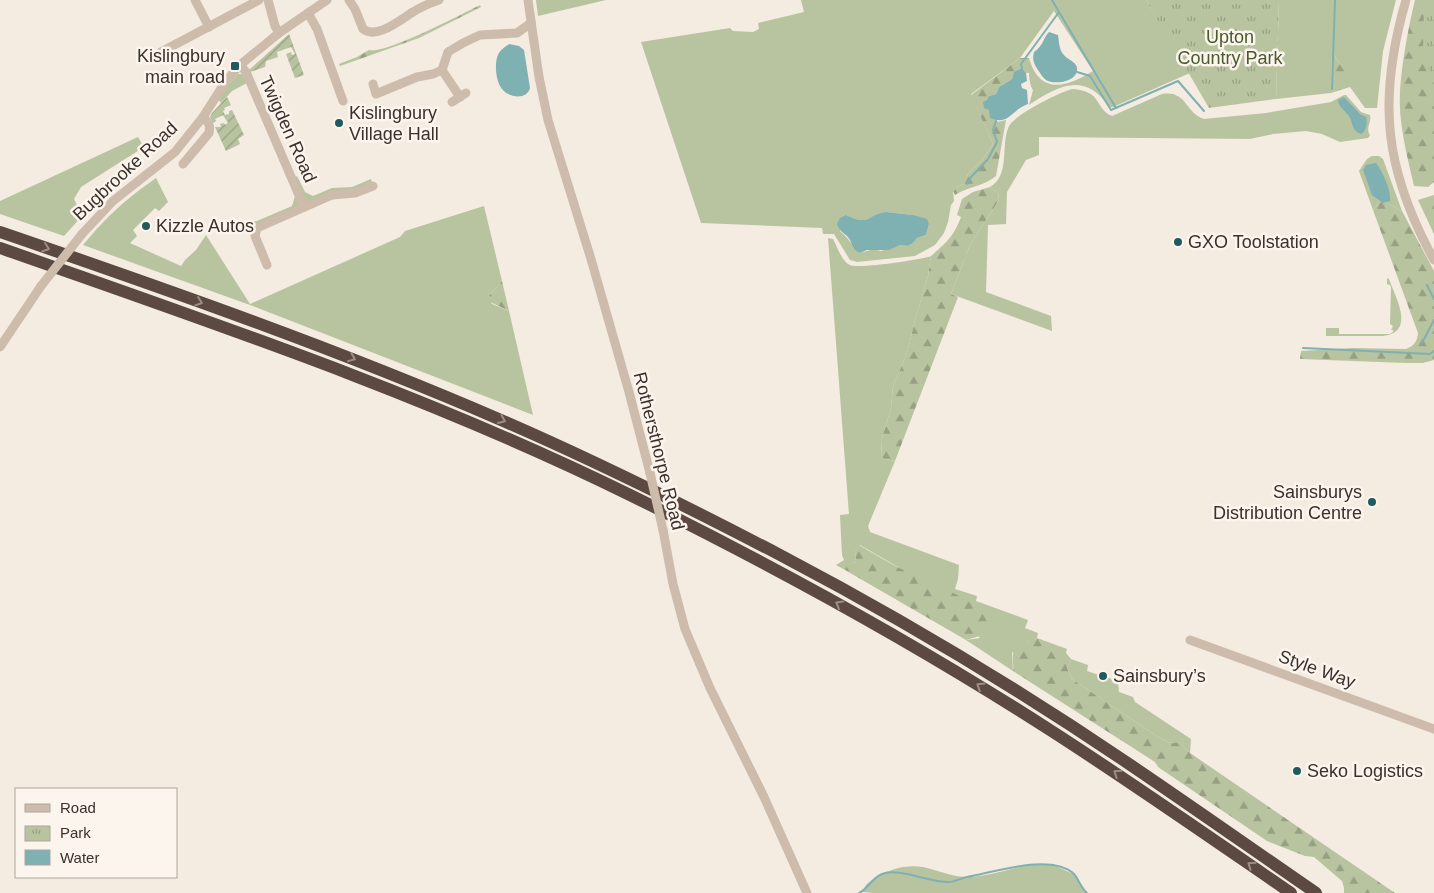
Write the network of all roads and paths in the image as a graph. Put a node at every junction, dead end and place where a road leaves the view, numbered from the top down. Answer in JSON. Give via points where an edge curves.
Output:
{"nodes":[{"id":1,"x":195,"y":0,"type":"edge"},
{"id":2,"x":259,"y":0,"type":"edge"},
{"id":3,"x":268,"y":0,"type":"edge"},
{"id":4,"x":327,"y":0,"type":"edge"},
{"id":5,"x":348,"y":0,"type":"edge"},
{"id":6,"x":439,"y":0,"type":"edge"},
{"id":7,"x":528,"y":0,"type":"edge"},
{"id":8,"x":1406,"y":0,"type":"edge"},
{"id":9,"x":308,"y":13,"type":"junction"},
{"id":10,"x":531,"y":22,"type":"junction"},
{"id":11,"x":209,"y":27,"type":"junction"},
{"id":12,"x":279,"y":33,"type":"junction"},
{"id":13,"x":160,"y":52,"type":"dead end"},
{"id":14,"x":240,"y":65,"type":"junction"},
{"id":15,"x":442,"y":70,"type":"junction"},
{"id":16,"x":373,"y":84,"type":"dead end"},
{"id":17,"x":459,"y":97,"type":"dead end"},
{"id":18,"x":343,"y":101,"type":"dead end"},
{"id":19,"x":203,"y":117,"type":"junction"},
{"id":20,"x":183,"y":164,"type":"dead end"},
{"id":21,"x":373,"y":186,"type":"dead end"},
{"id":22,"x":304,"y":206,"type":"junction"},
{"id":23,"x":0,"y":232,"type":"edge"},
{"id":24,"x":0,"y":248,"type":"edge"},
{"id":25,"x":1434,"y":260,"type":"edge"},
{"id":26,"x":267,"y":265,"type":"dead end"},
{"id":27,"x":0,"y":347,"type":"edge"},
{"id":28,"x":1190,"y":640,"type":"dead end"},
{"id":29,"x":1434,"y":729,"type":"edge"},
{"id":30,"x":807,"y":893,"type":"edge"},
{"id":31,"x":1291,"y":893,"type":"edge"},
{"id":32,"x":1316,"y":893,"type":"edge"}],
"edges":[{"from":1,"to":11,"type":"street"},
{"from":2,"to":11,"type":"street"},
{"from":3,"to":12,"type":"street"},
{"from":4,"to":9,"type":"street","name":"Bugbrooke Road"},
{"from":5,"to":6,"type":"street","via":[[363,29],[370,32],[397,23],[415,10]]},
{"from":7,"to":10,"type":"street","name":"Rothersthorpe Road"},
{"from":8,"to":25,"type":"street","via":[[1388,84],[1389,126],[1402,190]]},
{"from":9,"to":12,"type":"street","name":"Bugbrooke Road"},
{"from":9,"to":18,"type":"street"},
{"from":10,"to":15,"type":"street","via":[[517,33],[480,35],[463,43],[448,52]]},
{"from":10,"to":30,"type":"street","name":"Rothersthorpe Road","bridge":true,"via":[[548,120],[629,392],[685,629]]},
{"from":11,"to":13,"type":"street"},
{"from":12,"to":14,"type":"street","name":"Bugbrooke Road"},
{"from":14,"to":19,"type":"street","name":"Bugbrooke Road"},
{"from":14,"to":22,"type":"street","name":"Twigden Road","via":[[246,72]]},
{"from":15,"to":16,"type":"street","via":[[417,76],[376,94]]},
{"from":15,"to":17,"type":"street"},
{"from":19,"to":20,"type":"street","name":"Bugbrooke Road","via":[[208,122],[209,132]]},
{"from":19,"to":27,"type":"street","name":"Bugbrooke Road","bridge":true,"via":[[175,152],[113,201],[82,234],[41,286]]},
{"from":21,"to":22,"type":"street","via":[[354,193],[332,194]]},
{"from":22,"to":26,"type":"street","via":[[256,230],[255,236]]},
{"from":23,"to":32,"type":"highway","one_way":true,"via":[[347,356],[502,420],[643,486],[784,557],[974,666],[1131,765]]},
{"from":31,"to":24,"type":"highway","one_way":true,"via":[[1119,775],[933,658],[742,552],[636,498],[482,428],[342,370]]},
{"from":28,"to":29,"type":"street","name":"Style Way"}]}
